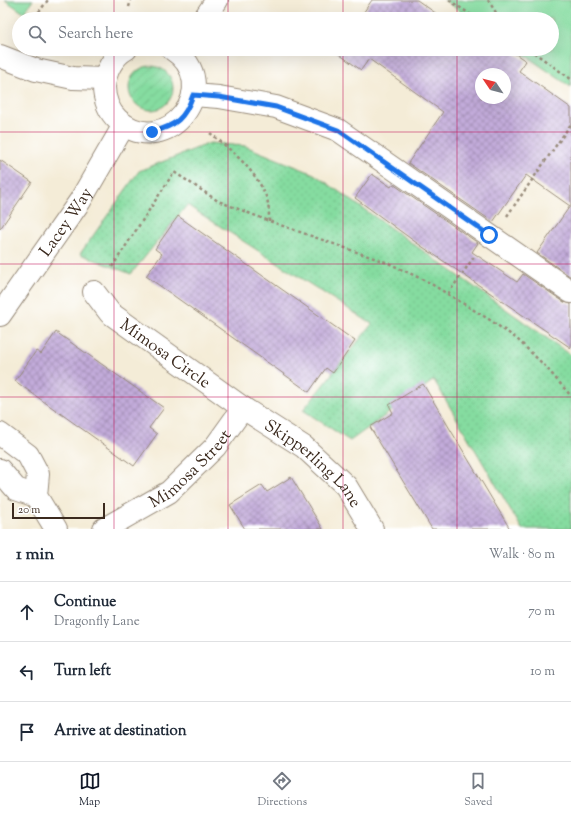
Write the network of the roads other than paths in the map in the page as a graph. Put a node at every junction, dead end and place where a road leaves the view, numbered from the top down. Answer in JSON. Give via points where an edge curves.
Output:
{"nodes":[{"id":1,"x":217,"y":0,"type":"edge"},
{"id":2,"x":209,"y":12,"type":"edge"},
{"id":3,"x":0,"y":56,"type":"edge"},
{"id":4,"x":117,"y":56,"type":"edge"},
{"id":5,"x":182,"y":56,"type":"edge"},
{"id":6,"x":105,"y":79,"type":"junction"},
{"id":7,"x":193,"y":95,"type":"junction"},
{"id":8,"x":124,"y":125,"type":"junction"},
{"id":9,"x":94,"y":292,"type":"dead end"},
{"id":10,"x":571,"y":292,"type":"edge"},
{"id":11,"x":0,"y":315,"type":"edge"},
{"id":12,"x":243,"y":408,"type":"junction"},
{"id":13,"x":0,"y":434,"type":"edge"},
{"id":14,"x":0,"y":470,"type":"edge"},
{"id":15,"x":36,"y":496,"type":"junction"},
{"id":16,"x":56,"y":529,"type":"edge"},
{"id":17,"x":104,"y":529,"type":"edge"},
{"id":18,"x":372,"y":529,"type":"edge"}],
"edges":[{"from":1,"to":2,"type":"street"},
{"from":3,"to":6,"type":"street","via":[[36,70],[73,78]]},
{"from":4,"to":6,"type":"street","via":[[111,63]]},
{"from":5,"to":7,"type":"street","via":[[189,66],[193,80]]},
{"from":6,"to":8,"type":"street","via":[[107,104],[114,116]]},
{"from":7,"to":8,"type":"street","via":[[189,109],[167,128],[152,132],[137,131]]},
{"from":7,"to":10,"type":"street","via":[[276,107],[338,130]]},
{"from":8,"to":11,"type":"street","name":"Lacey Way","via":[[80,201]]},
{"from":9,"to":12,"type":"street","name":"Mimosa Circle","via":[[110,313]]},
{"from":12,"to":17,"type":"street","name":"Mimosa Street","via":[[215,446],[169,492]]},
{"from":12,"to":18,"type":"street","name":"Skipperling Lane","via":[[304,447],[346,486]]},
{"from":13,"to":15,"type":"street","via":[[28,456],[38,474]]},
{"from":14,"to":15,"type":"street","via":[[16,489]]},
{"from":15,"to":16,"type":"street"}]}
